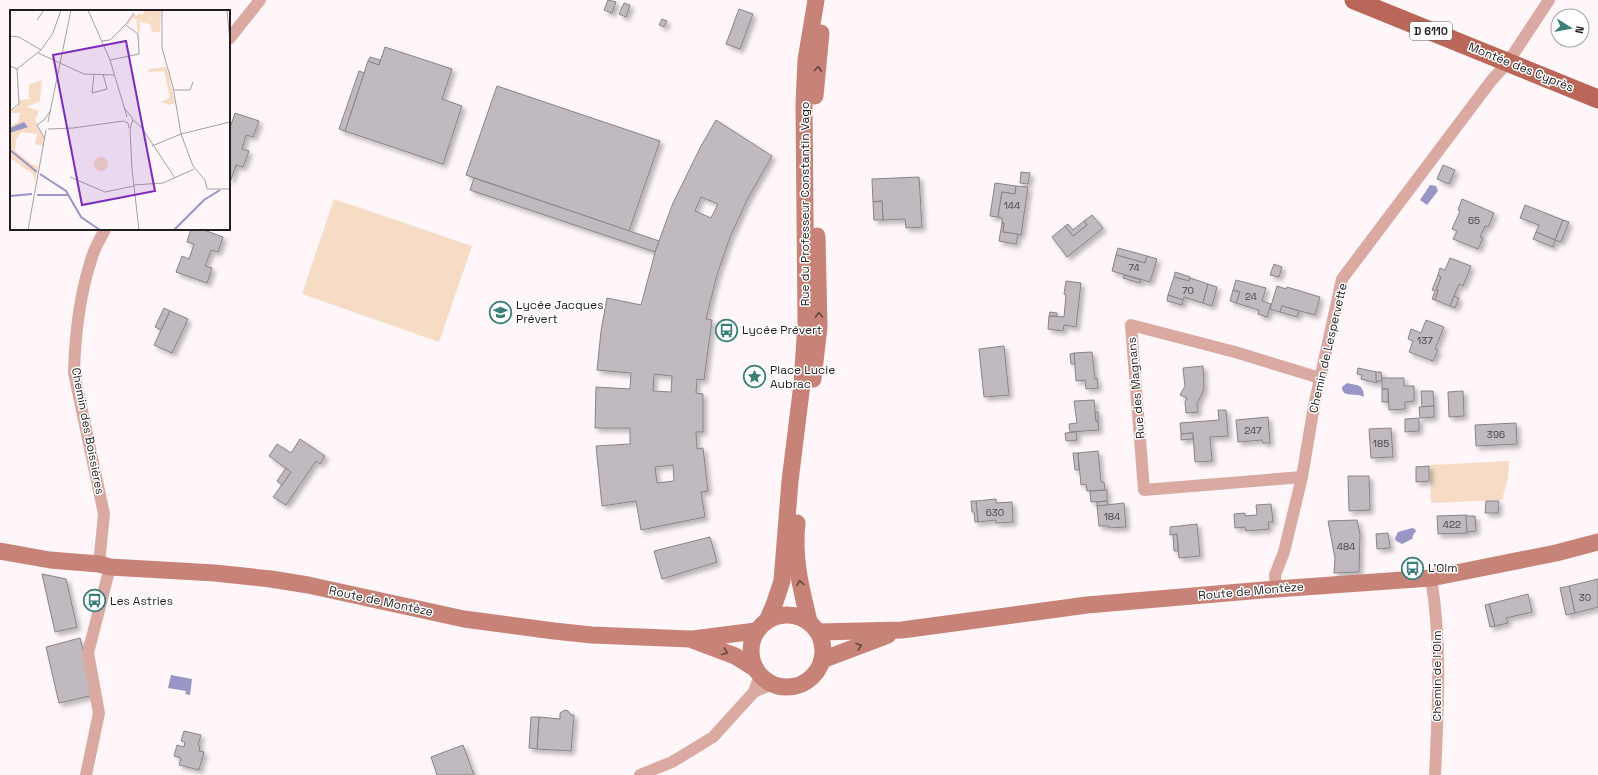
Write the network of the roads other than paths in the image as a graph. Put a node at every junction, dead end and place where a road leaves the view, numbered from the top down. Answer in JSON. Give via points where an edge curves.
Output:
{"nodes":[{"id":1,"x":260,"y":0,"type":"edge"},
{"id":2,"x":816,"y":0,"type":"edge"},
{"id":3,"x":827,"y":0,"type":"edge"},
{"id":4,"x":1354,"y":0,"type":"edge"},
{"id":5,"x":1549,"y":0,"type":"edge"},
{"id":6,"x":230,"y":38,"type":"edge"},
{"id":7,"x":1508,"y":62,"type":"junction"},
{"id":8,"x":1598,"y":98,"type":"edge"},
{"id":9,"x":105,"y":230,"type":"edge"},
{"id":10,"x":1320,"y":378,"type":"junction"},
{"id":11,"x":1302,"y":477,"type":"junction"},
{"id":12,"x":1598,"y":542,"type":"edge"},
{"id":13,"x":0,"y":551,"type":"edge"},
{"id":14,"x":104,"y":565,"type":"junction"},
{"id":15,"x":1431,"y":578,"type":"junction"},
{"id":16,"x":1276,"y":589,"type":"junction"},
{"id":17,"x":762,"y":626,"type":"junction"},
{"id":18,"x":814,"y":627,"type":"junction"},
{"id":19,"x":902,"y":630,"type":"junction"},
{"id":20,"x":690,"y":639,"type":"junction"},
{"id":21,"x":822,"y":660,"type":"junction"},
{"id":22,"x":763,"y":676,"type":"junction"},
{"id":23,"x":86,"y":775,"type":"edge"},
{"id":24,"x":640,"y":775,"type":"edge"},
{"id":25,"x":1435,"y":775,"type":"edge"}],
"edges":[{"from":1,"to":6,"type":"street"},
{"from":2,"to":17,"type":"street","name":"Rue du Professeur Constantin Vago","via":[[806,60],[804,104],[806,323],[802,384],[790,481],[782,581],[774,604]]},
{"from":18,"to":3,"type":"street","name":"Rue du Professeur Constantin Vago","one_way":true,"via":[[799,582],[796,527],[819,327],[814,174],[815,104],[820,38]]},
{"from":4,"to":7,"type":"main road","name":"Montée des Cyprès","number":"D 6110"},
{"from":5,"to":7,"type":"street","name":"Chemin de Lespervette"},
{"from":7,"to":8,"type":"main road","name":"Montée des Cyprès","number":"D 6110"},
{"from":7,"to":10,"type":"street","name":"Chemin de Lespervette","via":[[1342,279]]},
{"from":9,"to":14,"type":"street","name":"Chemin des Boissières","via":[[92,256],[82,302],[74,372],[104,514]]},
{"from":10,"to":11,"type":"street","name":"Chemin de Lespervette"},
{"from":10,"to":11,"type":"street","name":"Rue des Magnans","via":[[1234,352],[1131,326],[1144,490]]},
{"from":11,"to":16,"type":"street","name":"Chemin de Lespervette","via":[[1276,575]]},
{"from":12,"to":15,"type":"street","name":"Route de Montèze"},
{"from":13,"to":14,"type":"street","name":"Route de Montèze","via":[[50,560]]},
{"from":14,"to":20,"type":"street","name":"Route de Montèze","via":[[271,579],[464,619],[554,631]]},
{"from":14,"to":23,"type":"street","name":"Chemin des Boissières","via":[[88,653],[99,713]]},
{"from":15,"to":16,"type":"street","name":"Route de Montèze"},
{"from":15,"to":25,"type":"street","name":"Chemin de l'Olm","via":[[1439,695]]},
{"from":16,"to":19,"type":"street","name":"Route de Montèze","via":[[1087,605]]},
{"from":17,"to":18,"type":"street","via":[[777,616],[788,614],[799,616]]},
{"from":17,"to":20,"type":"street"},
{"from":17,"to":22,"type":"street","via":[[752,640],[751,650],[752,660]]},
{"from":18,"to":19,"type":"street","name":"Route de Montèze"},
{"from":18,"to":21,"type":"street","via":[[822,641]]},
{"from":21,"to":19,"type":"street","name":"Route de Montèze","one_way":true},
{"from":20,"to":22,"type":"street","name":"Route de Montèze","one_way":true,"via":[[735,656]]},
{"from":21,"to":22,"type":"street","via":[[817,671],[797,686],[785,687]]},
{"from":22,"to":24,"type":"street","via":[[754,692],[713,737],[672,762]]}]}
